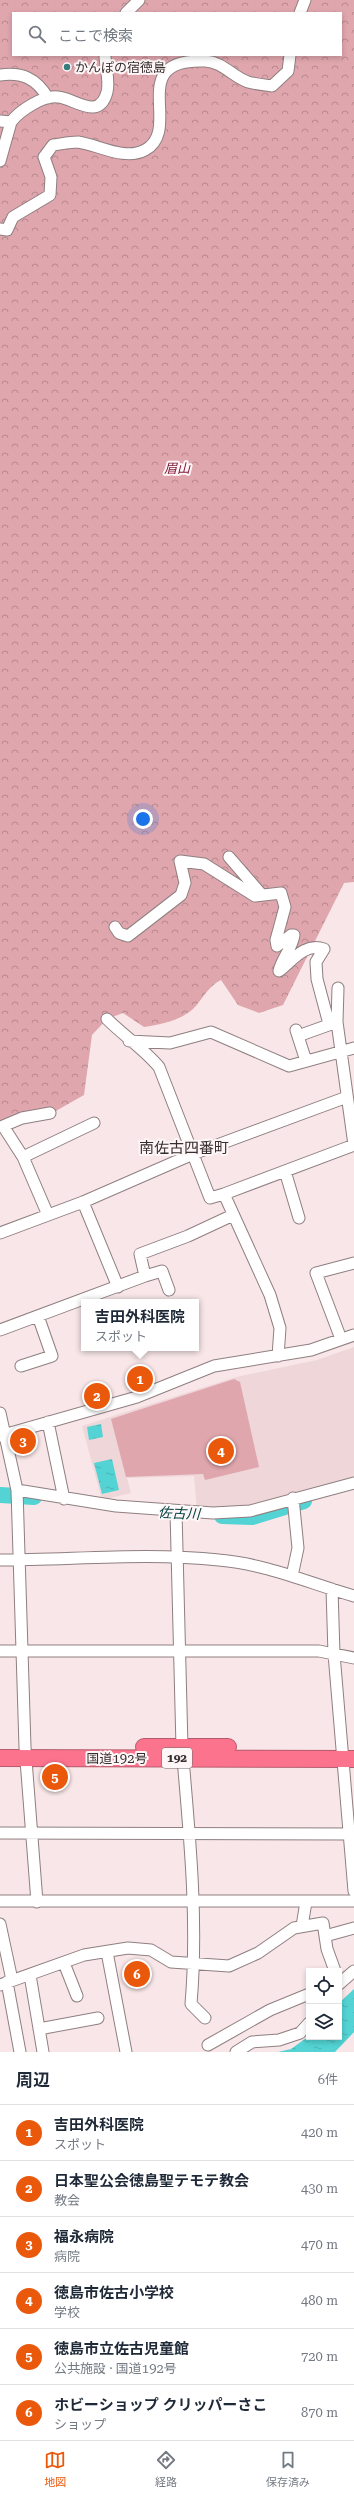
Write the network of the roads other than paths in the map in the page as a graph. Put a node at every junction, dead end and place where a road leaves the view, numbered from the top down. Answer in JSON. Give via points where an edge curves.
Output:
{"nodes":[{"id":1,"x":139,"y":0,"type":"edge"},
{"id":2,"x":305,"y":0,"type":"edge"},
{"id":3,"x":127,"y":12,"type":"edge"},
{"id":4,"x":300,"y":12,"type":"edge"},
{"id":5,"x":105,"y":56,"type":"edge"},
{"id":6,"x":290,"y":56,"type":"edge"},
{"id":7,"x":0,"y":75,"type":"edge"},
{"id":8,"x":48,"y":98,"type":"junction"},
{"id":9,"x":6,"y":122,"type":"edge"},
{"id":10,"x":0,"y":161,"type":"edge"},
{"id":11,"x":0,"y":229,"type":"edge"},
{"id":12,"x":229,"y":857,"type":"dead end"},
{"id":13,"x":262,"y":895,"type":"junction"},
{"id":14,"x":115,"y":927,"type":"dead end"},
{"id":15,"x":338,"y":988,"type":"dead end"},
{"id":16,"x":107,"y":1019,"type":"dead end"},
{"id":17,"x":333,"y":1023,"type":"junction"},
{"id":18,"x":129,"y":1041,"type":"junction"},
{"id":19,"x":354,"y":1048,"type":"edge"},
{"id":20,"x":340,"y":1050,"type":"junction"},
{"id":21,"x":306,"y":1061,"type":"junction"},
{"id":22,"x":347,"y":1098,"type":"junction"},
{"id":23,"x":50,"y":1113,"type":"dead end"},
{"id":24,"x":94,"y":1123,"type":"dead end"},
{"id":25,"x":354,"y":1145,"type":"edge"},
{"id":26,"x":193,"y":1154,"type":"junction"},
{"id":27,"x":23,"y":1157,"type":"junction"},
{"id":28,"x":285,"y":1171,"type":"junction"},
{"id":29,"x":224,"y":1194,"type":"junction"},
{"id":30,"x":82,"y":1202,"type":"junction"},
{"id":31,"x":48,"y":1215,"type":"junction"},
{"id":32,"x":233,"y":1215,"type":"junction"},
{"id":33,"x":299,"y":1218,"type":"dead end"},
{"id":34,"x":0,"y":1233,"type":"edge"},
{"id":35,"x":354,"y":1263,"type":"edge"},
{"id":36,"x":145,"y":1276,"type":"junction"},
{"id":37,"x":118,"y":1286,"type":"junction"},
{"id":38,"x":169,"y":1290,"type":"dead end"},
{"id":39,"x":83,"y":1299,"type":"edge"},
{"id":40,"x":81,"y":1300,"type":"edge"},
{"id":41,"x":38,"y":1316,"type":"junction"},
{"id":42,"x":0,"y":1330,"type":"edge"},
{"id":43,"x":354,"y":1335,"type":"edge"},
{"id":44,"x":341,"y":1339,"type":"junction"},
{"id":45,"x":278,"y":1356,"type":"junction"},
{"id":46,"x":27,"y":1368,"type":"dead end"},
{"id":47,"x":0,"y":1413,"type":"edge"},
{"id":48,"x":48,"y":1422,"type":"junction"},
{"id":49,"x":3,"y":1435,"type":"edge"},
{"id":50,"x":354,"y":1482,"type":"edge"},
{"id":51,"x":17,"y":1494,"type":"junction"},
{"id":52,"x":64,"y":1499,"type":"junction"},
{"id":53,"x":294,"y":1503,"type":"junction"},
{"id":54,"x":176,"y":1514,"type":"junction"},
{"id":55,"x":176,"y":1558,"type":"junction"},
{"id":56,"x":0,"y":1560,"type":"edge"},
{"id":57,"x":19,"y":1560,"type":"junction"},
{"id":58,"x":292,"y":1576,"type":"junction"},
{"id":59,"x":332,"y":1589,"type":"junction"},
{"id":60,"x":354,"y":1596,"type":"edge"},
{"id":61,"x":178,"y":1650,"type":"junction"},
{"id":62,"x":0,"y":1651,"type":"edge"},
{"id":63,"x":21,"y":1651,"type":"junction"},
{"id":64,"x":334,"y":1654,"type":"junction"},
{"id":65,"x":354,"y":1658,"type":"edge"},
{"id":66,"x":0,"y":1747,"type":"edge"},
{"id":67,"x":25,"y":1752,"type":"junction"},
{"id":68,"x":182,"y":1753,"type":"junction"},
{"id":69,"x":348,"y":1753,"type":"edge"},
{"id":70,"x":0,"y":1758,"type":"edge"},
{"id":71,"x":0,"y":1833,"type":"edge"},
{"id":72,"x":31,"y":1834,"type":"junction"},
{"id":73,"x":189,"y":1834,"type":"junction"},
{"id":74,"x":352,"y":1834,"type":"edge"},
{"id":75,"x":354,"y":1891,"type":"edge"},
{"id":76,"x":0,"y":1901,"type":"edge"},
{"id":77,"x":354,"y":1901,"type":"edge"},
{"id":78,"x":37,"y":1902,"type":"junction"},
{"id":79,"x":194,"y":1902,"type":"junction"},
{"id":80,"x":306,"y":1902,"type":"junction"},
{"id":81,"x":0,"y":1924,"type":"edge"},
{"id":82,"x":302,"y":1926,"type":"junction"},
{"id":83,"x":354,"y":1928,"type":"edge"},
{"id":84,"x":325,"y":1936,"type":"junction"},
{"id":85,"x":107,"y":1952,"type":"junction"},
{"id":86,"x":64,"y":1963,"type":"junction"},
{"id":87,"x":194,"y":1964,"type":"junction"},
{"id":88,"x":334,"y":1968,"type":"edge"},
{"id":89,"x":354,"y":1971,"type":"edge"},
{"id":90,"x":30,"y":1975,"type":"junction"},
{"id":91,"x":342,"y":1979,"type":"edge"},
{"id":92,"x":7,"y":1982,"type":"edge"},
{"id":93,"x":306,"y":1995,"type":"edge"},
{"id":94,"x":77,"y":1996,"type":"dead end"},
{"id":95,"x":98,"y":2018,"type":"dead end"},
{"id":96,"x":205,"y":2018,"type":"dead end"},
{"id":97,"x":306,"y":2026,"type":"edge"},
{"id":98,"x":39,"y":2029,"type":"junction"},
{"id":99,"x":208,"y":2045,"type":"dead end"},
{"id":100,"x":20,"y":2052,"type":"edge"},
{"id":101,"x":43,"y":2052,"type":"edge"},
{"id":102,"x":126,"y":2052,"type":"edge"},
{"id":103,"x":236,"y":2052,"type":"edge"}],
"edges":[{"from":1,"to":3,"type":"street"},
{"from":2,"to":4,"type":"street"},
{"from":5,"to":8,"type":"street","via":[[107,91],[99,103],[87,107],[58,97]]},
{"from":6,"to":11,"type":"street","via":[[288,71],[272,86],[247,82],[226,67],[206,61],[175,64],[162,77],[157,96],[161,113],[158,136],[146,150],[130,155],[76,142],[53,145],[44,157],[51,177],[50,195],[13,217],[7,230]]},
{"from":7,"to":8,"type":"street","via":[[23,75],[40,85]]},
{"from":8,"to":9,"type":"street"},
{"from":9,"to":10,"type":"street"},
{"from":12,"to":13,"type":"street"},
{"from":13,"to":14,"type":"street","via":[[255,896],[204,864],[180,861],[185,883],[181,895],[128,936]]},
{"from":13,"to":17,"type":"street","via":[[282,893],[286,908],[276,940],[277,946],[291,934],[294,936],[293,944],[278,971],[308,947],[317,946],[324,949],[316,962],[317,979]]},
{"from":15,"to":17,"type":"street"},
{"from":16,"to":18,"type":"street"},
{"from":17,"to":20,"type":"street"},
{"from":17,"to":21,"type":"street","via":[[297,1033]]},
{"from":18,"to":21,"type":"street","via":[[170,1043],[211,1032],[289,1066]]},
{"from":18,"to":26,"type":"street","via":[[144,1049],[159,1067]]},
{"from":19,"to":20,"type":"street"},
{"from":20,"to":21,"type":"street"},
{"from":20,"to":22,"type":"street"},
{"from":22,"to":25,"type":"street"},
{"from":22,"to":26,"type":"street"},
{"from":23,"to":27,"type":"street","via":[[22,1118],[3,1126]]},
{"from":24,"to":27,"type":"street"},
{"from":25,"to":28,"type":"street"},
{"from":26,"to":29,"type":"street","via":[[210,1198]]},
{"from":26,"to":30,"type":"street"},
{"from":27,"to":31,"type":"street"},
{"from":28,"to":29,"type":"street"},
{"from":28,"to":33,"type":"street"},
{"from":29,"to":32,"type":"street"},
{"from":30,"to":31,"type":"street"},
{"from":30,"to":37,"type":"street"},
{"from":31,"to":34,"type":"street"},
{"from":32,"to":36,"type":"street","via":[[140,1254]]},
{"from":32,"to":45,"type":"street","via":[[270,1295],[280,1328]]},
{"from":35,"to":44,"type":"street","via":[[316,1273]]},
{"from":36,"to":37,"type":"street"},
{"from":36,"to":38,"type":"street","via":[[162,1271]]},
{"from":37,"to":39,"type":"street"},
{"from":40,"to":41,"type":"street"},
{"from":41,"to":42,"type":"street"},
{"from":41,"to":46,"type":"street","via":[[52,1356]]},
{"from":43,"to":44,"type":"street"},
{"from":44,"to":45,"type":"street","via":[[311,1350]]},
{"from":45,"to":48,"type":"street","via":[[214,1366],[137,1398]]},
{"from":47,"to":49,"type":"street"},
{"from":48,"to":49,"type":"street"},
{"from":48,"to":52,"type":"street"},
{"from":49,"to":51,"type":"street"},
{"from":50,"to":53,"type":"street"},
{"from":51,"to":52,"type":"street"},
{"from":51,"to":57,"type":"street"},
{"from":52,"to":54,"type":"street"},
{"from":53,"to":54,"type":"street","via":[[250,1511]]},
{"from":53,"to":58,"type":"street","via":[[298,1548]]},
{"from":54,"to":55,"type":"street"},
{"from":55,"to":57,"type":"street"},
{"from":55,"to":58,"type":"street","via":[[219,1560]]},
{"from":55,"to":61,"type":"street"},
{"from":56,"to":57,"type":"street"},
{"from":57,"to":63,"type":"street"},
{"from":58,"to":59,"type":"street"},
{"from":59,"to":60,"type":"street"},
{"from":59,"to":64,"type":"street"},
{"from":61,"to":63,"type":"street"},
{"from":61,"to":64,"type":"street","via":[[319,1651]]},
{"from":61,"to":68,"type":"street"},
{"from":62,"to":63,"type":"street"},
{"from":63,"to":67,"type":"street"},
{"from":64,"to":65,"type":"street"},
{"from":64,"to":69,"type":"street"},
{"from":66,"to":67,"type":"highway","name":"国道192号","number":"192"},
{"from":67,"to":68,"type":"highway","name":"国道192号","number":"192"},
{"from":67,"to":70,"type":"highway","name":"国道192号","number":"192"},
{"from":67,"to":72,"type":"street"},
{"from":68,"to":69,"type":"highway","name":"国道192号","number":"192"},
{"from":68,"to":73,"type":"street"},
{"from":69,"to":74,"type":"street"},
{"from":71,"to":72,"type":"street"},
{"from":72,"to":73,"type":"street"},
{"from":72,"to":78,"type":"street"},
{"from":73,"to":74,"type":"street"},
{"from":73,"to":79,"type":"street"},
{"from":74,"to":75,"type":"street"},
{"from":76,"to":78,"type":"street"},
{"from":77,"to":80,"type":"street"},
{"from":78,"to":79,"type":"street"},
{"from":79,"to":80,"type":"street"},
{"from":79,"to":87,"type":"street"},
{"from":80,"to":82,"type":"street"},
{"from":81,"to":92,"type":"street"},
{"from":82,"to":84,"type":"street","via":[[323,1923]]},
{"from":82,"to":87,"type":"street","via":[[281,1935],[258,1952],[229,1966]]},
{"from":83,"to":84,"type":"street"},
{"from":84,"to":88,"type":"street"},
{"from":85,"to":86,"type":"street","via":[[84,1955]]},
{"from":85,"to":87,"type":"street","via":[[128,1948],[151,1950],[171,1962]]},
{"from":85,"to":102,"type":"street"},
{"from":86,"to":90,"type":"street"},
{"from":86,"to":94,"type":"street"},
{"from":87,"to":96,"type":"street","via":[[191,2004]]},
{"from":89,"to":91,"type":"street"},
{"from":90,"to":92,"type":"street"},
{"from":90,"to":98,"type":"street"},
{"from":92,"to":100,"type":"street"},
{"from":93,"to":99,"type":"street","via":[[270,2010]]},
{"from":95,"to":98,"type":"street"},
{"from":97,"to":103,"type":"street","via":[[300,2033],[279,2040],[252,2042]]},
{"from":98,"to":101,"type":"street"}]}
